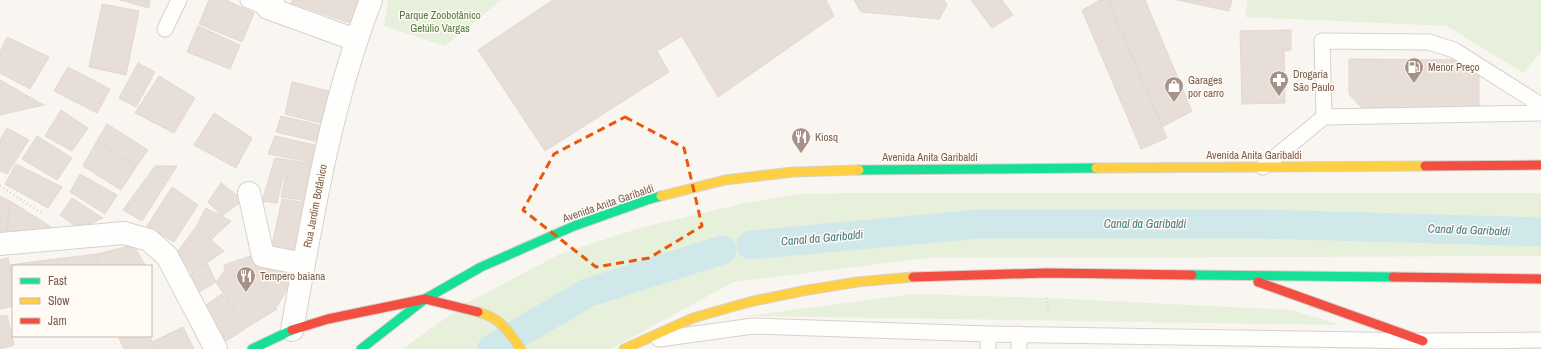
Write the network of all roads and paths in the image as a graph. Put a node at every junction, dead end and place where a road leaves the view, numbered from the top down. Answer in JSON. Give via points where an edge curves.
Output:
{"nodes":[{"id":1,"x":179,"y":0,"type":"edge"},
{"id":2,"x":248,"y":0,"type":"edge"},
{"id":3,"x":371,"y":0,"type":"edge"},
{"id":4,"x":271,"y":4,"type":"edge"},
{"id":5,"x":165,"y":29,"type":"dead end"},
{"id":6,"x":356,"y":40,"type":"junction"},
{"id":7,"x":1541,"y":105,"type":"edge"},
{"id":8,"x":1541,"y":112,"type":"edge"},
{"id":9,"x":1324,"y":117,"type":"junction"},
{"id":10,"x":1541,"y":165,"type":"edge"},
{"id":11,"x":1263,"y":167,"type":"junction"},
{"id":12,"x":0,"y":186,"type":"edge"},
{"id":13,"x":249,"y":193,"type":"dead end"},
{"id":14,"x":78,"y":238,"type":"junction"},
{"id":15,"x":0,"y":244,"type":"edge"},
{"id":16,"x":304,"y":264,"type":"junction"},
{"id":17,"x":1047,"y":273,"type":"junction"},
{"id":18,"x":1240,"y":276,"type":"junction"},
{"id":19,"x":1541,"y":279,"type":"edge"},
{"id":20,"x":425,"y":300,"type":"junction"},
{"id":21,"x":292,"y":330,"type":"junction"},
{"id":22,"x":988,"y":334,"type":"junction"},
{"id":23,"x":1048,"y":334,"type":"junction"},
{"id":24,"x":1541,"y":340,"type":"edge"},
{"id":25,"x":1423,"y":341,"type":"junction"},
{"id":26,"x":1019,"y":342,"type":"edge"},
{"id":27,"x":631,"y":346,"type":"edge"},
{"id":28,"x":216,"y":349,"type":"edge"},
{"id":29,"x":252,"y":349,"type":"edge"},
{"id":30,"x":361,"y":349,"type":"edge"},
{"id":31,"x":521,"y":349,"type":"edge"},
{"id":32,"x":988,"y":349,"type":"edge"}],
"edges":[{"from":1,"to":5,"type":"lane"},
{"from":2,"to":4,"type":"lane"},
{"from":3,"to":6,"type":"street","name":"Rua Jardim Botânico"},
{"from":4,"to":6,"type":"street"},
{"from":6,"to":16,"type":"street","name":"Rua Jardim Botânico","via":[[330,134]]},
{"from":7,"to":9,"type":"lane","via":[[1454,50],[1430,42],[1322,41]]},
{"from":8,"to":9,"type":"lane"},
{"from":9,"to":11,"type":"lane"},
{"from":10,"to":11,"type":"main road","name":"Avenida Anita Garibaldi"},
{"from":11,"to":20,"type":"main road","name":"Avenida Anita Garibaldi","via":[[861,170],[793,172],[725,180],[647,200],[574,226],[481,267]]},
{"from":12,"to":14,"type":"path"},
{"from":13,"to":16,"type":"street","via":[[263,256]]},
{"from":14,"to":15,"type":"street"},
{"from":14,"to":28,"type":"street","via":[[124,233],[149,240],[167,256]]},
{"from":16,"to":21,"type":"street","name":"Rua Jardim Botânico"},
{"from":17,"to":18,"type":"main road"},
{"from":17,"to":23,"type":"path"},
{"from":17,"to":27,"type":"main road","via":[[912,276],[802,291],[749,302],[693,318]]},
{"from":18,"to":19,"type":"main road"},
{"from":18,"to":25,"type":"main road"},
{"from":20,"to":21,"type":"main road","via":[[343,316]]},
{"from":20,"to":30,"type":"main road","name":"Avenida Anita Garibaldi"},
{"from":20,"to":31,"type":"main road","via":[[489,314],[505,326]]},
{"from":21,"to":29,"type":"main road"},
{"from":22,"to":26,"type":"lane"},
{"from":22,"to":27,"type":"lane","via":[[753,326]]},
{"from":22,"to":32,"type":"lane"},
{"from":23,"to":25,"type":"lane"},
{"from":23,"to":26,"type":"lane"},
{"from":24,"to":25,"type":"lane"}]}
